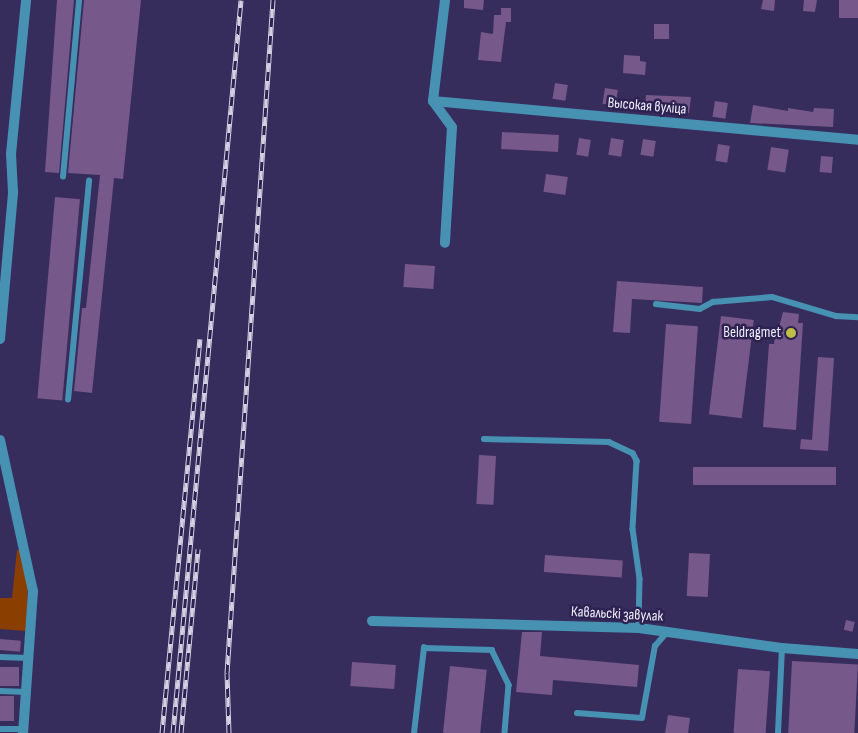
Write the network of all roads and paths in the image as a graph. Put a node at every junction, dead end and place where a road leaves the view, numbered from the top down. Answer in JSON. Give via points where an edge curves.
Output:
{"nodes":[{"id":1,"x":26,"y":0,"type":"edge"},
{"id":2,"x":79,"y":0,"type":"edge"},
{"id":3,"x":445,"y":0,"type":"edge"},
{"id":4,"x":433,"y":101,"type":"junction"},
{"id":5,"x":858,"y":140,"type":"edge"},
{"id":6,"x":63,"y":177,"type":"dead end"},
{"id":7,"x":89,"y":181,"type":"dead end"},
{"id":8,"x":445,"y":243,"type":"dead end"},
{"id":9,"x":656,"y":304,"type":"dead end"},
{"id":10,"x":858,"y":317,"type":"edge"},
{"id":11,"x":0,"y":339,"type":"edge"},
{"id":12,"x":68,"y":400,"type":"dead end"},
{"id":13,"x":484,"y":439,"type":"dead end"},
{"id":14,"x":0,"y":440,"type":"edge"},
{"id":15,"x":372,"y":620,"type":"dead end"},
{"id":16,"x":638,"y":628,"type":"junction"},
{"id":17,"x":667,"y":632,"type":"junction"},
{"id":18,"x":782,"y":648,"type":"junction"},
{"id":19,"x":858,"y":654,"type":"edge"},
{"id":20,"x":0,"y":657,"type":"edge"},
{"id":21,"x":29,"y":658,"type":"junction"},
{"id":22,"x":0,"y":691,"type":"edge"},
{"id":23,"x":26,"y":692,"type":"junction"},
{"id":24,"x":577,"y":713,"type":"dead end"},
{"id":25,"x":0,"y":728,"type":"edge"},
{"id":26,"x":23,"y":731,"type":"edge"},
{"id":27,"x":414,"y":733,"type":"edge"},
{"id":28,"x":505,"y":733,"type":"edge"},
{"id":29,"x":778,"y":733,"type":"edge"}],
"edges":[{"from":1,"to":11,"type":"street","via":[[11,154],[13,192]]},
{"from":2,"to":6,"type":"lane"},
{"from":3,"to":4,"type":"street"},
{"from":4,"to":5,"type":"street","name":"Высокая вуліца"},
{"from":4,"to":8,"type":"street","via":[[452,127]]},
{"from":7,"to":12,"type":"lane"},
{"from":9,"to":10,"type":"lane","via":[[700,309],[713,302],[772,297],[836,316]]},
{"from":13,"to":16,"type":"lane","via":[[609,442],[633,453],[637,461],[634,529],[640,579]]},
{"from":14,"to":21,"type":"street","via":[[33,592]]},
{"from":15,"to":16,"type":"street","name":"Кавальскі завулак"},
{"from":16,"to":17,"type":"street","name":"Кавальскі завулак"},
{"from":17,"to":18,"type":"street","name":"Кавальскі завулак"},
{"from":17,"to":24,"type":"lane","via":[[655,646],[642,718]]},
{"from":18,"to":19,"type":"street","name":"Кавальскі завулак"},
{"from":18,"to":29,"type":"lane"},
{"from":20,"to":21,"type":"lane"},
{"from":21,"to":23,"type":"street"},
{"from":22,"to":23,"type":"lane"},
{"from":23,"to":26,"type":"street"},
{"from":25,"to":26,"type":"lane"},
{"from":27,"to":28,"type":"lane","via":[[424,648],[492,650],[509,685]]}]}
